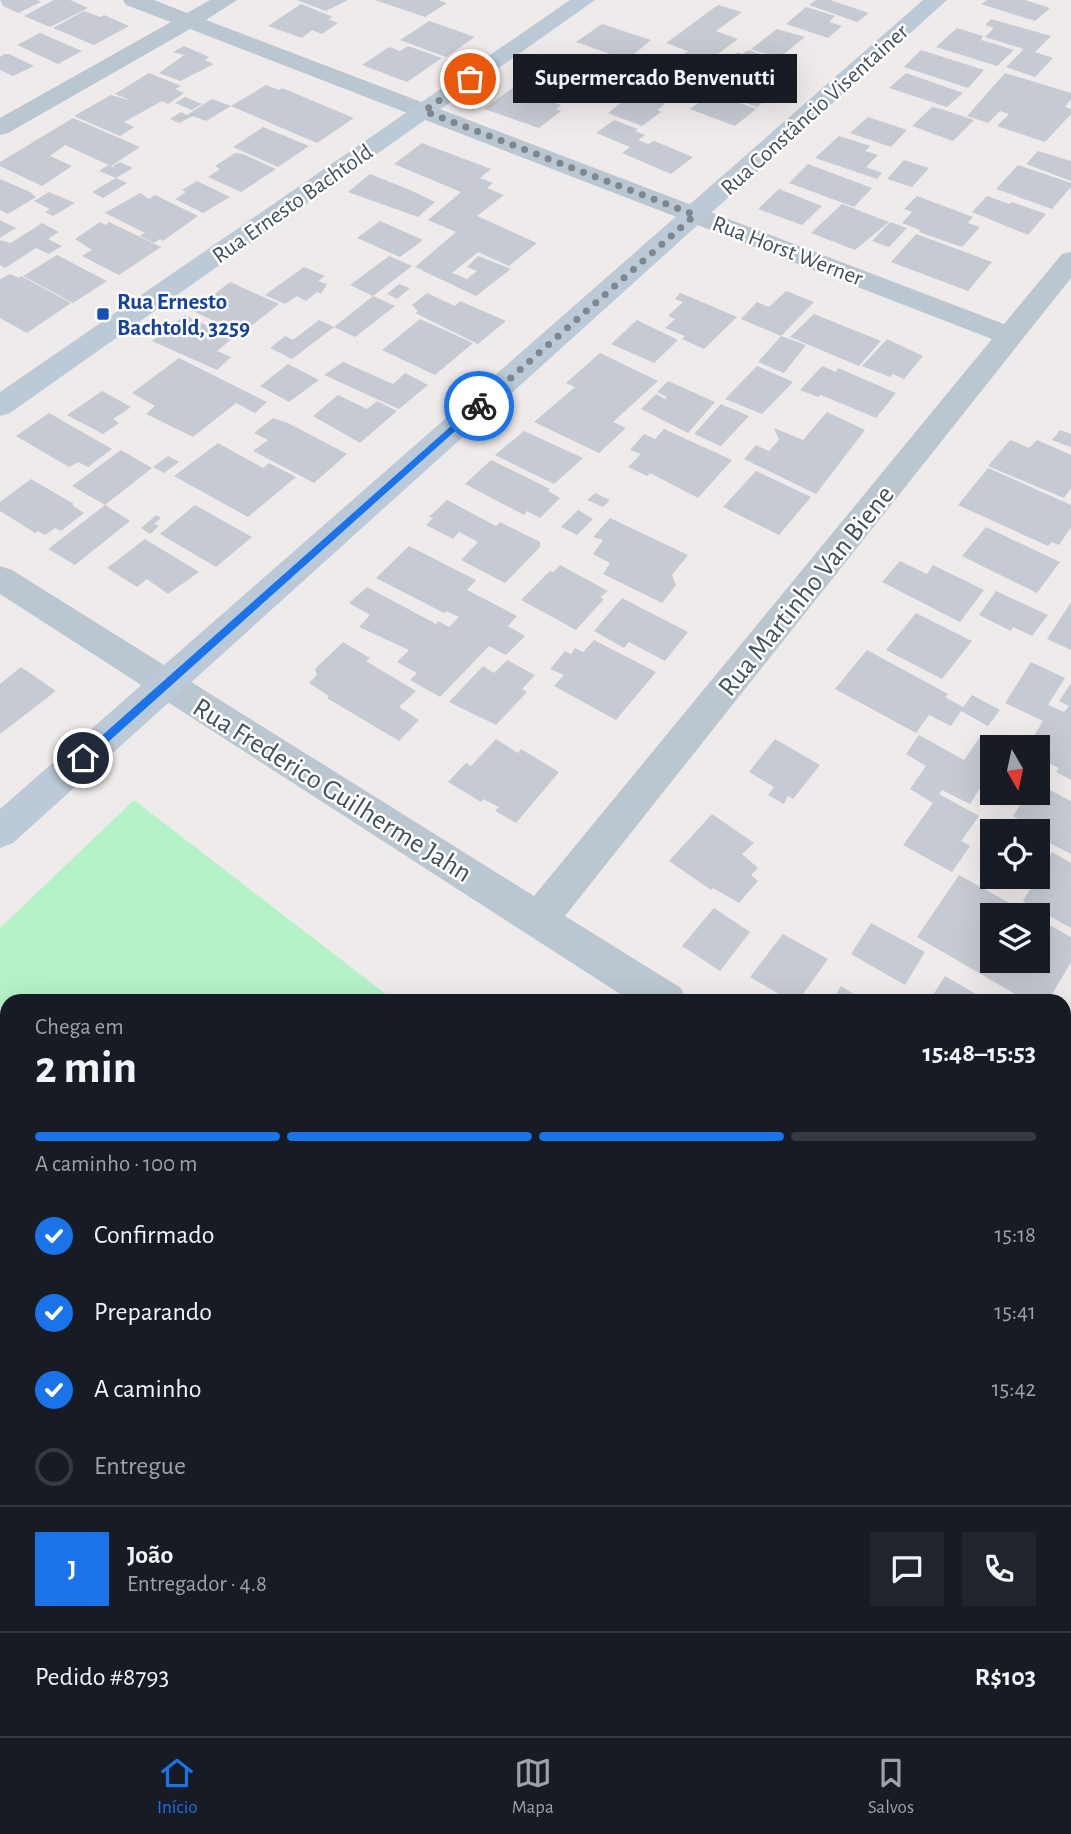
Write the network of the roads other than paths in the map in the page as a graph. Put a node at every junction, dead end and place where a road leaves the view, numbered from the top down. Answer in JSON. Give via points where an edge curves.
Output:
{"nodes":[{"id":1,"x":134,"y":0,"type":"edge"},
{"id":2,"x":226,"y":0,"type":"edge"},
{"id":3,"x":584,"y":0,"type":"edge"},
{"id":4,"x":936,"y":0,"type":"edge"},
{"id":5,"x":189,"y":21,"type":"junction"},
{"id":6,"x":424,"y":111,"type":"junction"},
{"id":7,"x":0,"y":128,"type":"edge"},
{"id":8,"x":695,"y":215,"type":"junction"},
{"id":9,"x":1071,"y":260,"type":"edge"},
{"id":10,"x":1010,"y":335,"type":"junction"},
{"id":11,"x":0,"y":405,"type":"edge"},
{"id":12,"x":0,"y":578,"type":"edge"},
{"id":13,"x":167,"y":684,"type":"junction"},
{"id":14,"x":0,"y":832,"type":"edge"},
{"id":15,"x":538,"y":920,"type":"junction"},
{"id":16,"x":655,"y":994,"type":"edge"}],
"edges":[{"from":1,"to":5,"type":"street","name":"Rua Horst Werner"},
{"from":2,"to":5,"type":"street"},
{"from":3,"to":6,"type":"street","name":"Rua Ernesto Bachtold"},
{"from":4,"to":8,"type":"street","name":"Rua Constâncio Visentainer"},
{"from":5,"to":6,"type":"street","name":"Rua Horst Werner"},
{"from":5,"to":7,"type":"street"},
{"from":6,"to":8,"type":"street","name":"Rua Horst Werner"},
{"from":6,"to":11,"type":"street","name":"Rua Ernesto Bachtold"},
{"from":8,"to":10,"type":"street","name":"Rua Horst Werner"},
{"from":8,"to":13,"type":"street","name":"Rua Constâncio Visentainer"},
{"from":9,"to":10,"type":"street","name":"Rua Martinho Van Biene"},
{"from":10,"to":15,"type":"street","name":"Rua Martinho Van Biene"},
{"from":12,"to":13,"type":"street","name":"Rua Frederico Guilherme Jahn"},
{"from":13,"to":14,"type":"street","name":"Rua Constâncio Visentainer"},
{"from":13,"to":15,"type":"street","name":"Rua Frederico Guilherme Jahn"},
{"from":15,"to":16,"type":"street","name":"Rua Frederico Guilherme Jahn"}]}
